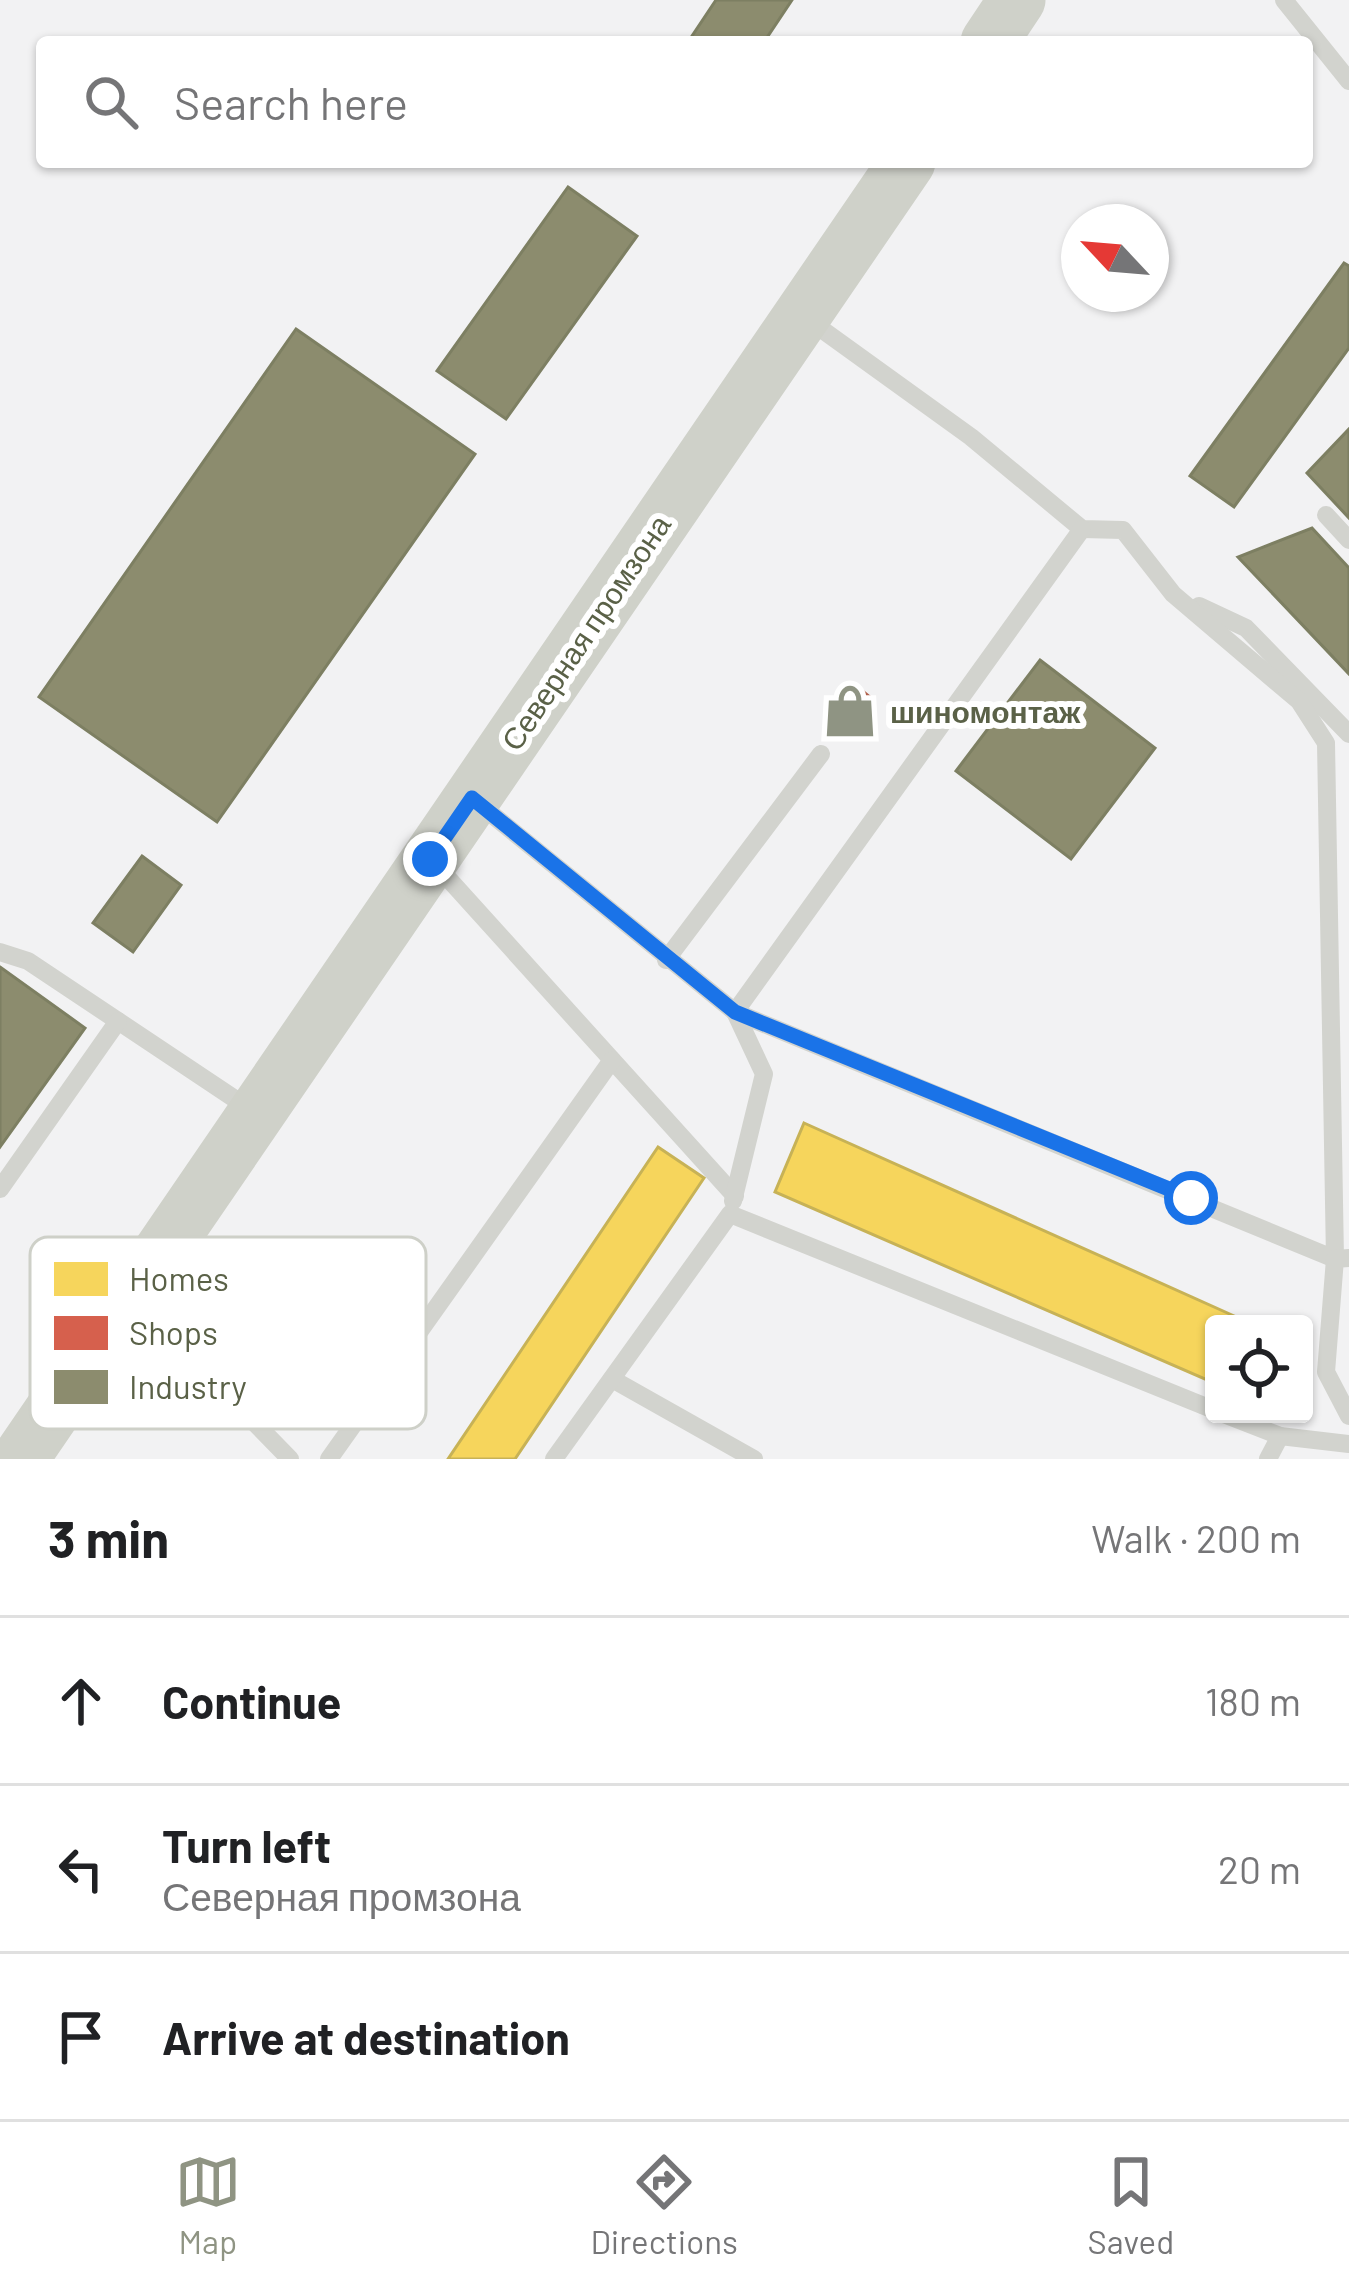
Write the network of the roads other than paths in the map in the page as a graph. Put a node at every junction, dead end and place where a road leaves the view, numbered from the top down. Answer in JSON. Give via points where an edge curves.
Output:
{"nodes":[{"id":1,"x":1017,"y":0,"type":"edge"},
{"id":2,"x":1284,"y":0,"type":"edge"},
{"id":3,"x":992,"y":36,"type":"edge"},
{"id":4,"x":1313,"y":36,"type":"edge"},
{"id":5,"x":1313,"y":36,"type":"edge"},
{"id":6,"x":1349,"y":81,"type":"edge"},
{"id":7,"x":903,"y":168,"type":"edge"},
{"id":8,"x":802,"y":315,"type":"junction"},
{"id":9,"x":1326,"y":515,"type":"dead end"},
{"id":10,"x":1082,"y":529,"type":"junction"},
{"id":11,"x":1349,"y":540,"type":"edge"},
{"id":12,"x":1173,"y":594,"type":"junction"},
{"id":13,"x":1349,"y":734,"type":"edge"},
{"id":14,"x":821,"y":754,"type":"dead end"},
{"id":15,"x":472,"y":798,"type":"junction"},
{"id":16,"x":430,"y":859,"type":"junction"},
{"id":17,"x":0,"y":952,"type":"edge"},
{"id":18,"x":666,"y":960,"type":"junction"},
{"id":19,"x":735,"y":1012,"type":"junction"},
{"id":20,"x":118,"y":1022,"type":"junction"},
{"id":21,"x":612,"y":1060,"type":"junction"},
{"id":22,"x":1340,"y":1071,"type":"edge"},
{"id":23,"x":256,"y":1114,"type":"junction"},
{"id":24,"x":1340,"y":1155,"type":"edge"},
{"id":25,"x":0,"y":1189,"type":"edge"},
{"id":26,"x":732,"y":1205,"type":"junction"},
{"id":27,"x":172,"y":1237,"type":"edge"},
{"id":28,"x":1342,"y":1258,"type":"edge"},
{"id":29,"x":426,"y":1321,"type":"edge"},
{"id":30,"x":612,"y":1379,"type":"junction"},
{"id":31,"x":1205,"y":1406,"type":"edge"},
{"id":32,"x":1349,"y":1416,"type":"edge"},
{"id":33,"x":1247,"y":1423,"type":"edge"},
{"id":34,"x":41,"y":1429,"type":"edge"},
{"id":35,"x":261,"y":1429,"type":"edge"},
{"id":36,"x":349,"y":1429,"type":"edge"},
{"id":37,"x":1280,"y":1436,"type":"junction"},
{"id":38,"x":1349,"y":1444,"type":"edge"},
{"id":39,"x":20,"y":1459,"type":"edge"},
{"id":40,"x":290,"y":1459,"type":"edge"},
{"id":41,"x":328,"y":1459,"type":"edge"},
{"id":42,"x":554,"y":1459,"type":"edge"},
{"id":43,"x":754,"y":1459,"type":"edge"},
{"id":44,"x":1268,"y":1459,"type":"edge"}],
"edges":[{"from":1,"to":3,"type":"main road"},
{"from":2,"to":4,"type":"lane"},
{"from":5,"to":6,"type":"lane"},
{"from":7,"to":8,"type":"main road","name":"Северная промзона"},
{"from":8,"to":10,"type":"lane"},
{"from":8,"to":15,"type":"main road","name":"Северная промзона"},
{"from":9,"to":11,"type":"lane"},
{"from":10,"to":12,"type":"lane","via":[[1123,530]]},
{"from":10,"to":19,"type":"lane"},
{"from":12,"to":13,"type":"lane","via":[[1246,628]]},
{"from":12,"to":22,"type":"lane","via":[[1299,701],[1326,743]]},
{"from":14,"to":18,"type":"lane"},
{"from":15,"to":16,"type":"main road","name":"Северная промзона"},
{"from":15,"to":18,"type":"lane"},
{"from":16,"to":21,"type":"lane"},
{"from":16,"to":23,"type":"main road","name":"Северная промзона"},
{"from":17,"to":20,"type":"lane","via":[[28,961]]},
{"from":18,"to":19,"type":"lane"},
{"from":19,"to":26,"type":"lane","via":[[764,1075]]},
{"from":19,"to":28,"type":"lane"},
{"from":20,"to":23,"type":"lane"},
{"from":20,"to":25,"type":"lane"},
{"from":21,"to":26,"type":"lane"},
{"from":21,"to":29,"type":"lane"},
{"from":22,"to":24,"type":"lane"},
{"from":23,"to":27,"type":"main road","name":"Северная промзона"},
{"from":24,"to":28,"type":"lane"},
{"from":26,"to":30,"type":"lane"},
{"from":26,"to":31,"type":"lane"},
{"from":28,"to":32,"type":"lane","via":[[1326,1372]]},
{"from":30,"to":42,"type":"lane"},
{"from":30,"to":43,"type":"lane"},
{"from":33,"to":37,"type":"lane"},
{"from":34,"to":39,"type":"main road","name":"Северная промзона"},
{"from":35,"to":40,"type":"lane"},
{"from":36,"to":41,"type":"lane"},
{"from":37,"to":38,"type":"lane"},
{"from":37,"to":44,"type":"lane"}]}
